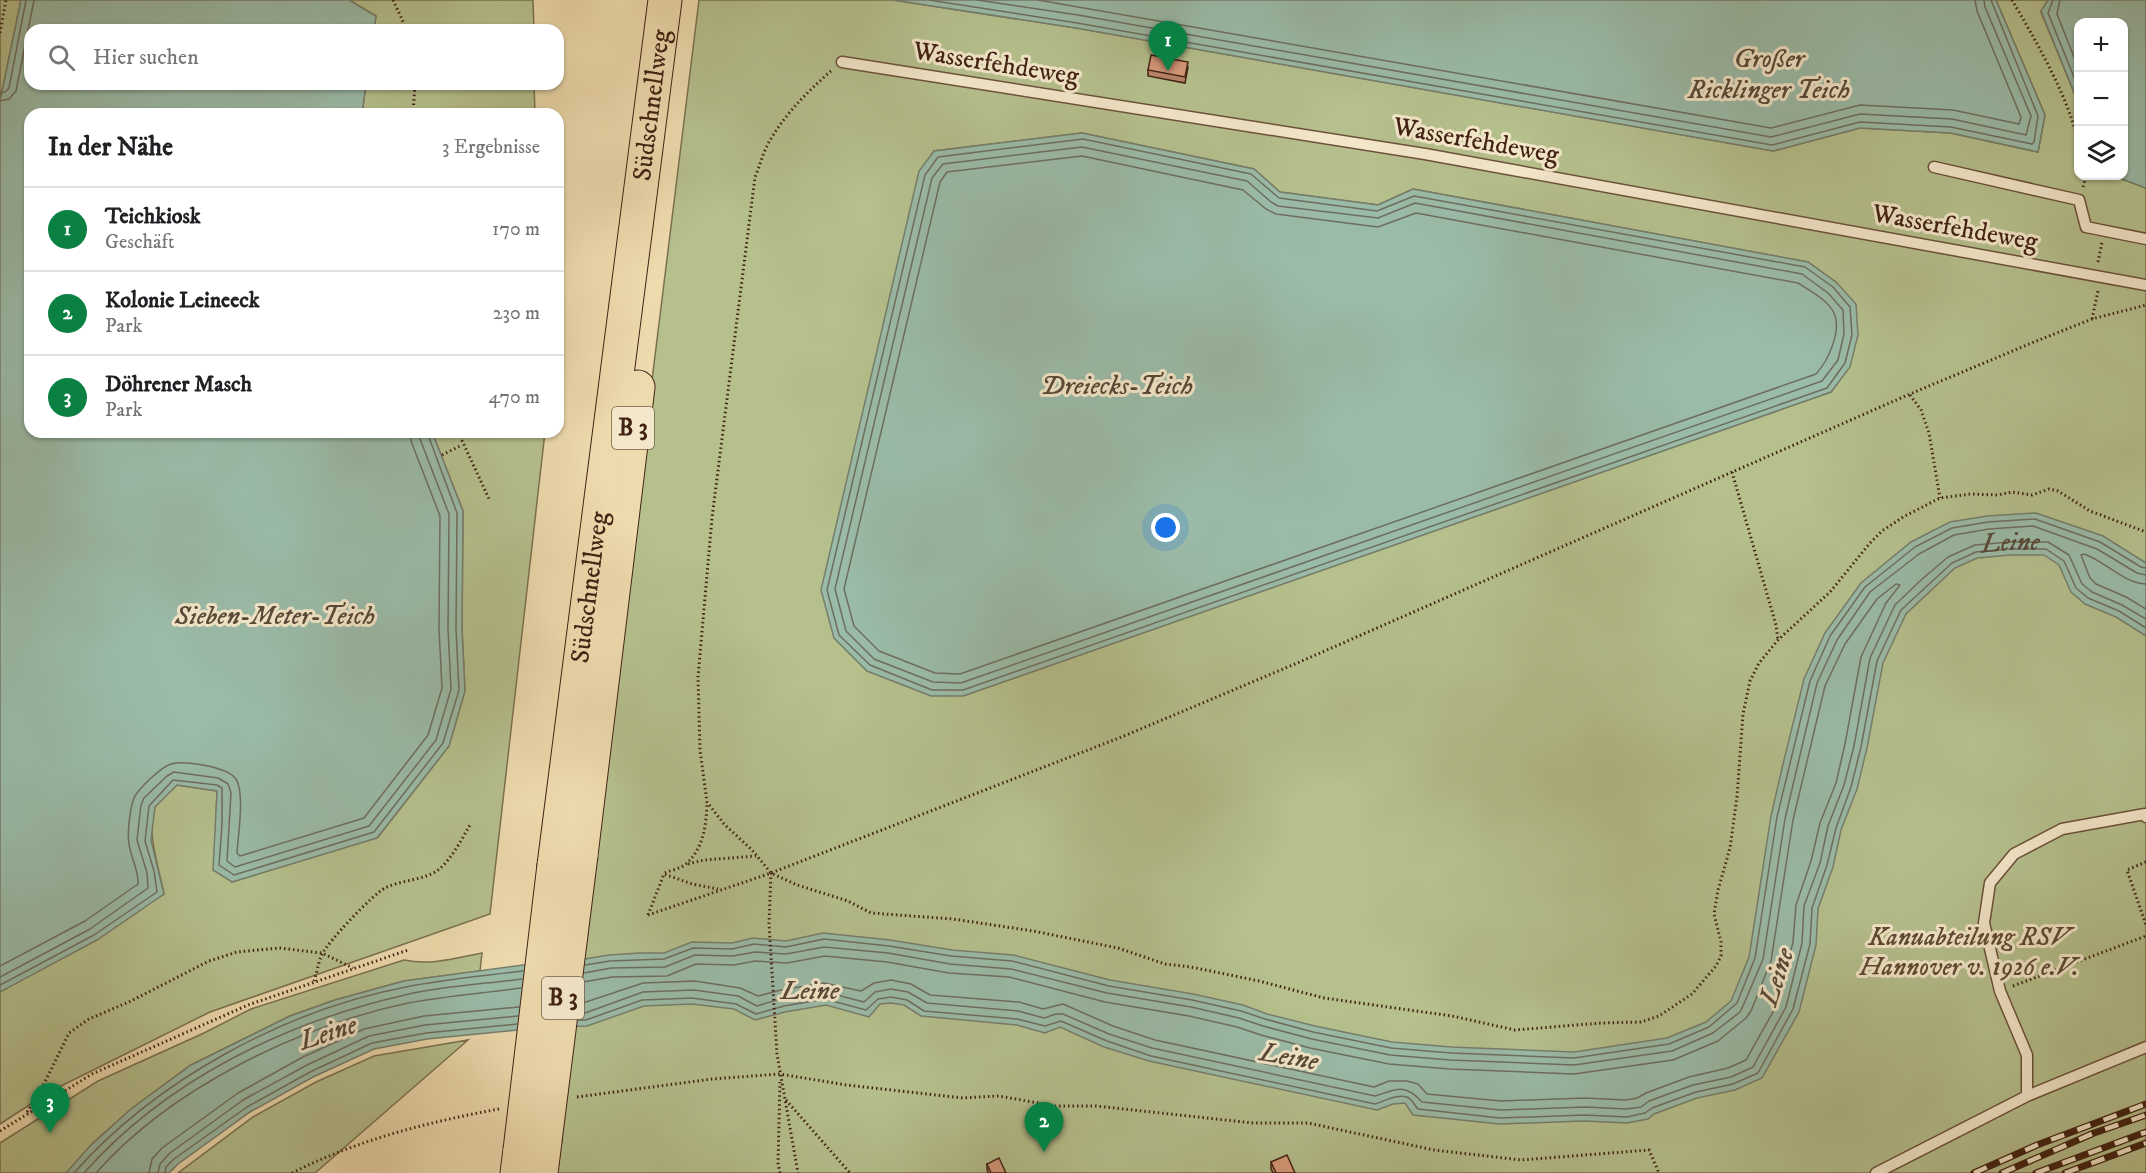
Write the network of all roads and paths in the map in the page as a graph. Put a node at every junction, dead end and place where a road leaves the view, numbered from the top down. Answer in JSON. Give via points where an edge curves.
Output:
{"nodes":[{"id":1,"x":6,"y":0,"type":"edge"},
{"id":2,"x":393,"y":0,"type":"edge"},
{"id":3,"x":664,"y":0,"type":"edge"},
{"id":4,"x":685,"y":0,"type":"edge"},
{"id":5,"x":2012,"y":0,"type":"edge"},
{"id":6,"x":404,"y":24,"type":"edge"},
{"id":7,"x":0,"y":33,"type":"edge"},
{"id":8,"x":842,"y":62,"type":"joint"},
{"id":9,"x":415,"y":90,"type":"edge"},
{"id":10,"x":413,"y":108,"type":"edge"},
{"id":11,"x":2075,"y":126,"type":"edge"},
{"id":12,"x":1934,"y":167,"type":"dead end"},
{"id":13,"x":2104,"y":230,"type":"junction"},
{"id":14,"x":2146,"y":239,"type":"edge"},
{"id":15,"x":2098,"y":277,"type":"junction"},
{"id":16,"x":2146,"y":285,"type":"edge"},
{"id":17,"x":2145,"y":305,"type":"edge"},
{"id":18,"x":2092,"y":319,"type":"junction"},
{"id":19,"x":1910,"y":394,"type":"junction"},
{"id":20,"x":460,"y":438,"type":"edge"},
{"id":21,"x":462,"y":445,"type":"junction"},
{"id":22,"x":442,"y":455,"type":"dead end"},
{"id":23,"x":1732,"y":472,"type":"junction"},
{"id":24,"x":1940,"y":498,"type":"junction"},
{"id":25,"x":490,"y":501,"type":"dead end"},
{"id":26,"x":2146,"y":531,"type":"edge"},
{"id":27,"x":1778,"y":640,"type":"junction"},
{"id":28,"x":707,"y":802,"type":"junction"},
{"id":29,"x":2146,"y":817,"type":"edge"},
{"id":30,"x":470,"y":825,"type":"dead end"},
{"id":31,"x":757,"y":856,"type":"junction"},
{"id":32,"x":567,"y":860,"type":"junction"},
{"id":33,"x":2146,"y":862,"type":"edge"},
{"id":34,"x":687,"y":864,"type":"junction"},
{"id":35,"x":771,"y":873,"type":"junction"},
{"id":36,"x":664,"y":874,"type":"junction"},
{"id":37,"x":720,"y":890,"type":"junction"},
{"id":38,"x":2146,"y":926,"type":"edge"},
{"id":39,"x":2146,"y":936,"type":"edge"},
{"id":40,"x":408,"y":950,"type":"dead end"},
{"id":41,"x":322,"y":953,"type":"junction"},
{"id":42,"x":353,"y":968,"type":"junction"},
{"id":43,"x":314,"y":982,"type":"junction"},
{"id":44,"x":2000,"y":991,"type":"junction"},
{"id":45,"x":2146,"y":1047,"type":"edge"},
{"id":46,"x":780,"y":1074,"type":"junction"},
{"id":47,"x":2027,"y":1096,"type":"junction"},
{"id":48,"x":785,"y":1099,"type":"junction"},
{"id":49,"x":26,"y":1113,"type":"junction"},
{"id":50,"x":0,"y":1131,"type":"edge"},
{"id":51,"x":531,"y":1159,"type":"edge"},
{"id":52,"x":780,"y":1173,"type":"edge"},
{"id":53,"x":798,"y":1173,"type":"edge"},
{"id":54,"x":850,"y":1173,"type":"edge"},
{"id":55,"x":1659,"y":1173,"type":"edge"},
{"id":56,"x":1876,"y":1173,"type":"edge"}],
"edges":[{"from":1,"to":7,"type":"path"},
{"from":2,"to":6,"type":"path"},
{"from":3,"to":32,"type":"highway","name":"Südschnellweg","number":"B 3"},
{"from":4,"to":32,"type":"highway","name":"Südschnellweg","number":"B 3"},
{"from":5,"to":11,"type":"path"},
{"from":8,"to":15,"type":"lane","name":"Wasserfehdeweg","via":[[1425,154]]},
{"from":8,"to":28,"type":"path","via":[[788,114],[768,143],[755,177],[712,518],[698,677],[700,750]]},
{"from":9,"to":10,"type":"path"},
{"from":12,"to":13,"type":"lane","via":[[2079,200],[2086,227]]},
{"from":13,"to":14,"type":"lane"},
{"from":13,"to":15,"type":"path"},
{"from":15,"to":16,"type":"lane","name":"Wasserfehdeweg"},
{"from":15,"to":18,"type":"path"},
{"from":17,"to":18,"type":"path"},
{"from":18,"to":19,"type":"path"},
{"from":19,"to":23,"type":"path"},
{"from":19,"to":24,"type":"path","via":[[1929,432]]},
{"from":20,"to":21,"type":"path"},
{"from":21,"to":22,"type":"path"},
{"from":21,"to":25,"type":"path"},
{"from":23,"to":27,"type":"path"},
{"from":23,"to":35,"type":"path","via":[[1135,732]]},
{"from":24,"to":26,"type":"path","via":[[2012,492],[2032,495],[2049,489],[2090,511]]},
{"from":24,"to":27,"type":"path","via":[[1882,531],[1830,592]]},
{"from":27,"to":35,"type":"path","via":[[1750,681],[1743,714],[1737,797],[1714,914],[1721,956],[1692,994],[1659,1016],[1641,1022],[1515,1030],[1452,1016],[1324,998],[1033,931],[953,919],[871,913]]},
{"from":28,"to":31,"type":"path"},
{"from":28,"to":34,"type":"path","via":[[705,834]]},
{"from":29,"to":44,"type":"lane","via":[[2145,814],[2062,829],[2014,854],[1990,883],[1984,923]]},
{"from":30,"to":41,"type":"path","via":[[441,868],[383,888]]},
{"from":31,"to":34,"type":"path"},
{"from":31,"to":35,"type":"path"},
{"from":32,"to":51,"type":"highway","name":"Südschnellweg","number":"B 3","bridge":true},
{"from":33,"to":38,"type":"path","via":[[2127,870]]},
{"from":34,"to":36,"type":"path"},
{"from":35,"to":37,"type":"path"},
{"from":35,"to":46,"type":"path","via":[[769,923]]},
{"from":36,"to":37,"type":"path"},
{"from":36,"to":37,"type":"path","via":[[648,915]]},
{"from":39,"to":44,"type":"path"},
{"from":40,"to":42,"type":"path"},
{"from":41,"to":42,"type":"path"},
{"from":41,"to":43,"type":"path"},
{"from":41,"to":49,"type":"path","via":[[279,948],[237,952],[209,961],[89,1019],[69,1033]]},
{"from":42,"to":43,"type":"path"},
{"from":43,"to":49,"type":"path","via":[[248,1005],[92,1074]]},
{"from":44,"to":47,"type":"lane","via":[[2027,1055]]},
{"from":45,"to":47,"type":"lane"},
{"from":46,"to":48,"type":"path"},
{"from":46,"to":52,"type":"path"},
{"from":46,"to":55,"type":"path","via":[[963,1098],[999,1096],[1055,1106],[1096,1106],[1253,1123],[1308,1123],[1434,1150],[1521,1161],[1649,1150]]},
{"from":47,"to":56,"type":"lane"},
{"from":48,"to":53,"type":"path"},
{"from":48,"to":54,"type":"path"},
{"from":49,"to":50,"type":"path"}]}
